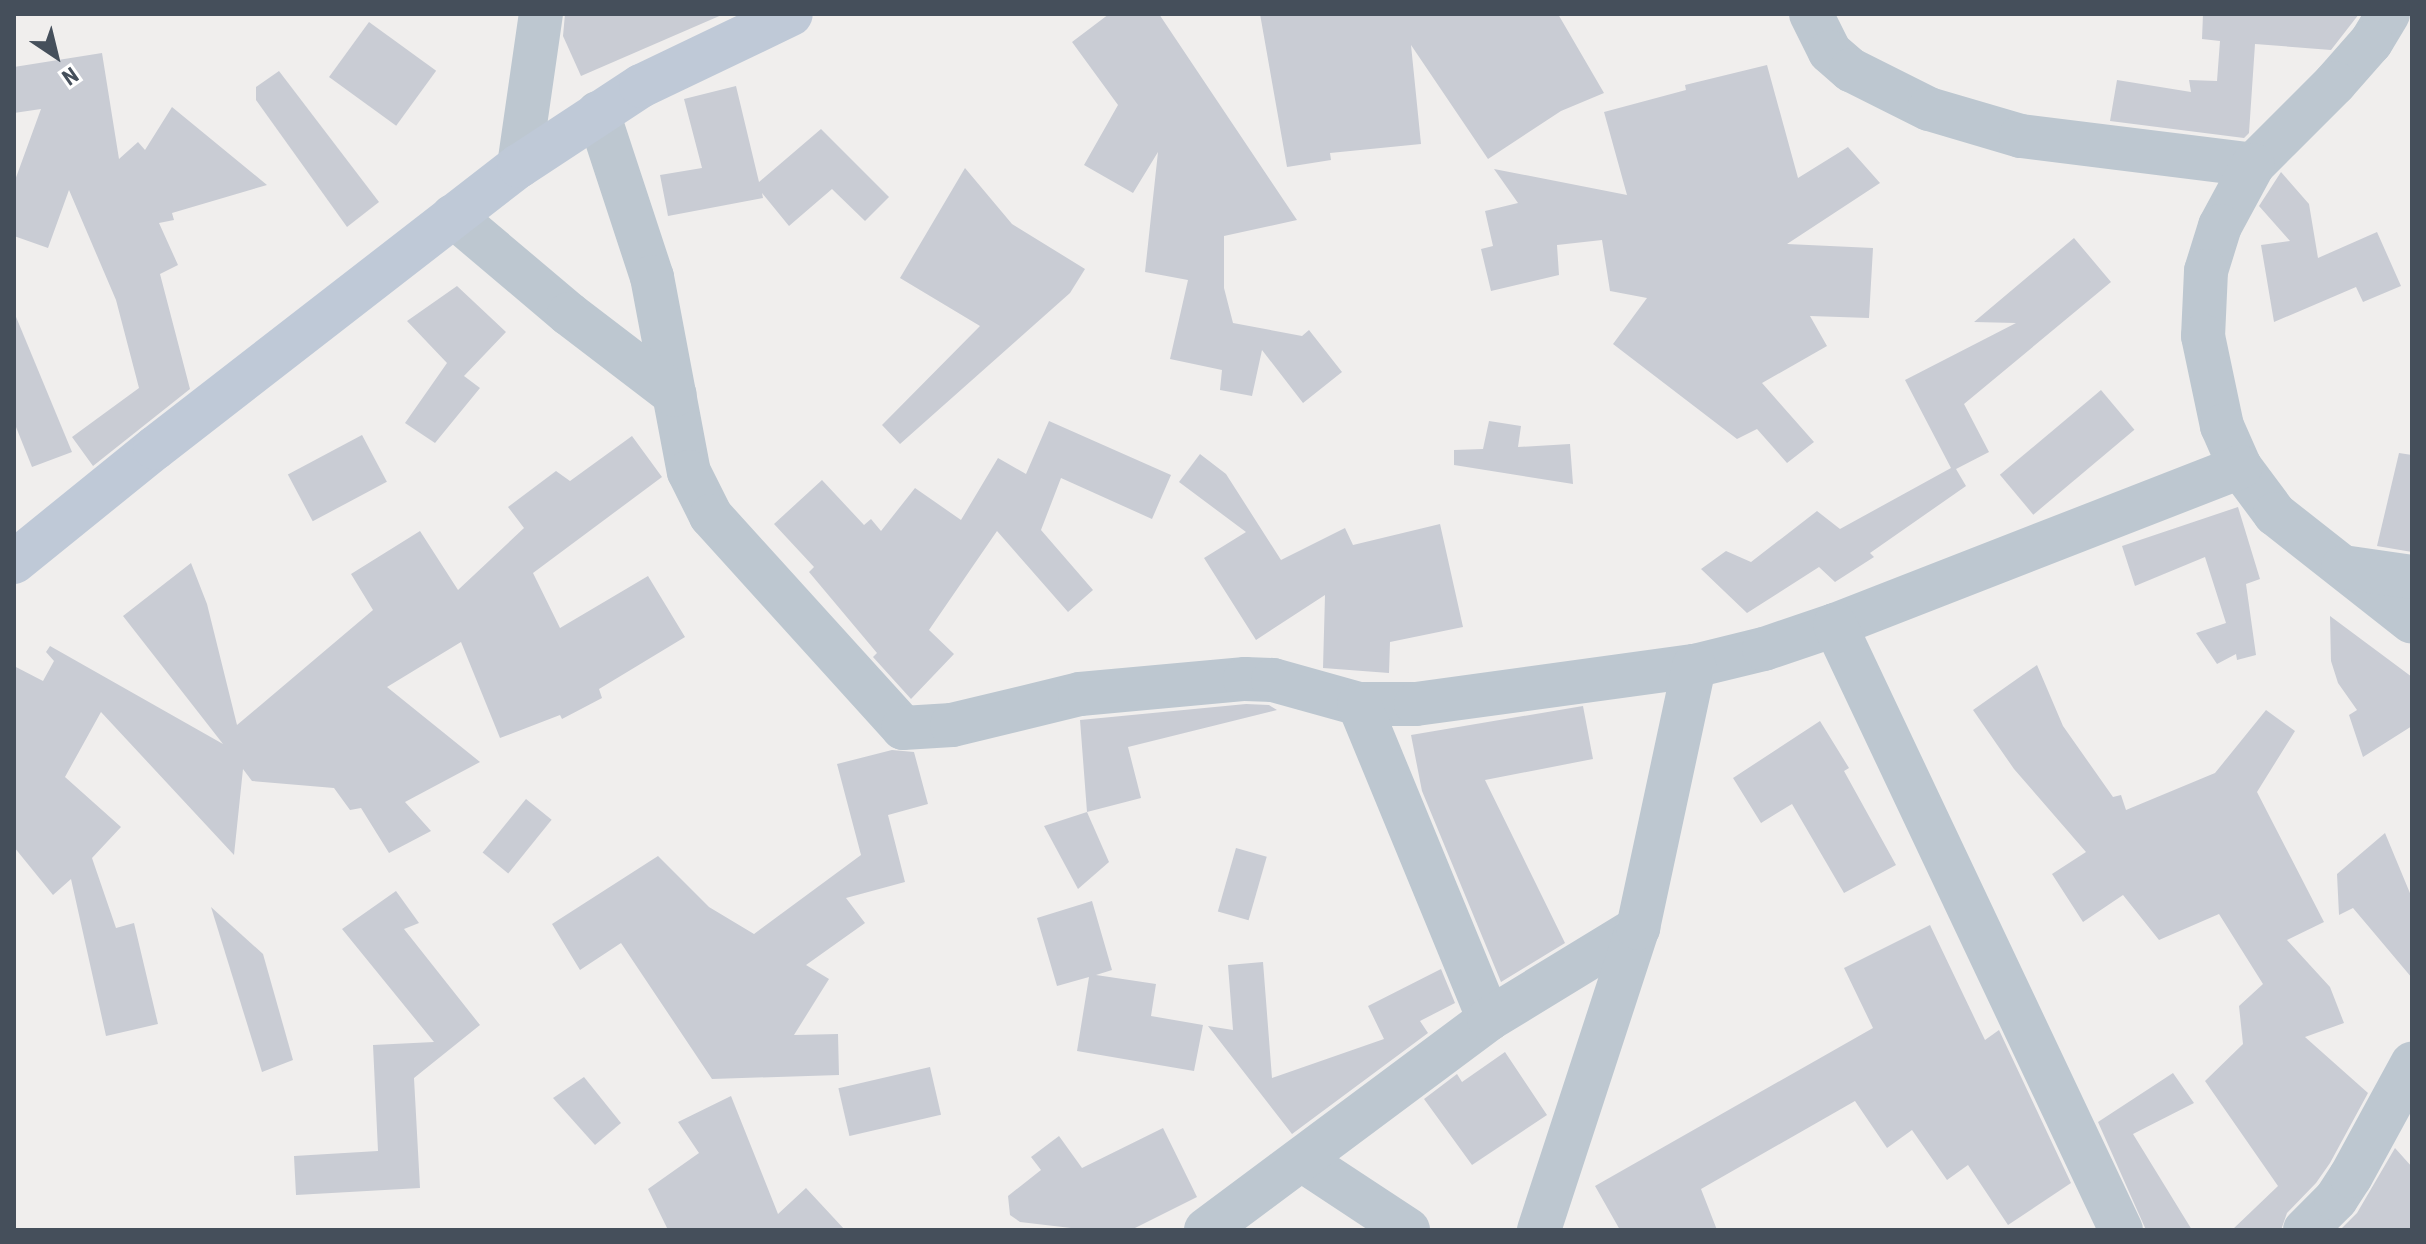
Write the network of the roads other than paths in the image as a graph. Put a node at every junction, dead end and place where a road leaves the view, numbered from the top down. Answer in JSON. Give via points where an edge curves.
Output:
{"nodes":[{"id":1,"x":541,"y":14,"type":"edge"},
{"id":2,"x":791,"y":14,"type":"edge"},
{"id":3,"x":1811,"y":14,"type":"edge"},
{"id":4,"x":2388,"y":14,"type":"edge"},
{"id":5,"x":598,"y":113,"type":"junction"},
{"id":6,"x":2253,"y":165,"type":"junction"},
{"id":7,"x":519,"y":166,"type":"junction"},
{"id":8,"x":453,"y":216,"type":"junction"},
{"id":9,"x":675,"y":395,"type":"junction"},
{"id":10,"x":2240,"y":467,"type":"junction"},
{"id":11,"x":14,"y":562,"type":"edge"},
{"id":12,"x":2340,"y":566,"type":"junction"},
{"id":13,"x":2412,"y":577,"type":"edge"},
{"id":14,"x":2412,"y":622,"type":"edge"},
{"id":15,"x":1835,"y":625,"type":"junction"},
{"id":16,"x":1694,"y":666,"type":"junction"},
{"id":17,"x":1359,"y":704,"type":"junction"},
{"id":18,"x":1638,"y":928,"type":"junction"},
{"id":19,"x":1489,"y":1019,"type":"junction"},
{"id":20,"x":2412,"y":1064,"type":"edge"},
{"id":21,"x":1302,"y":1160,"type":"junction"},
{"id":22,"x":1206,"y":1230,"type":"edge"},
{"id":23,"x":1408,"y":1230,"type":"edge"},
{"id":24,"x":1539,"y":1230,"type":"edge"},
{"id":25,"x":2121,"y":1230,"type":"edge"},
{"id":26,"x":2305,"y":1230,"type":"edge"}],
"edges":[{"from":1,"to":7,"type":"street"},
{"from":2,"to":5,"type":"main road","via":[[641,86]]},
{"from":3,"to":6,"type":"street","via":[[1830,52],[1851,70],[1929,109],[2021,136]]},
{"from":4,"to":6,"type":"street","via":[[2335,83]]},
{"from":5,"to":7,"type":"main road"},
{"from":5,"to":9,"type":"street","via":[[652,277]]},
{"from":6,"to":10,"type":"street","via":[[2220,226],[2206,271],[2203,336],[2222,426]]},
{"from":7,"to":8,"type":"main road"},
{"from":8,"to":9,"type":"street"},
{"from":8,"to":11,"type":"main road"},
{"from":9,"to":17,"type":"street","via":[[689,472],[711,516],[903,728],[952,725],[1080,694],[1245,679],[1273,680]]},
{"from":10,"to":12,"type":"street","via":[[2275,514]]},
{"from":10,"to":15,"type":"street"},
{"from":12,"to":13,"type":"street"},
{"from":12,"to":14,"type":"street"},
{"from":15,"to":16,"type":"street"},
{"from":15,"to":25,"type":"street"},
{"from":16,"to":17,"type":"street","via":[[1416,704]]},
{"from":16,"to":18,"type":"street"},
{"from":17,"to":19,"type":"street"},
{"from":18,"to":19,"type":"street"},
{"from":18,"to":24,"type":"street"},
{"from":19,"to":21,"type":"street"},
{"from":20,"to":26,"type":"street","via":[[2351,1176]]},
{"from":21,"to":22,"type":"street"},
{"from":21,"to":23,"type":"street"}]}
